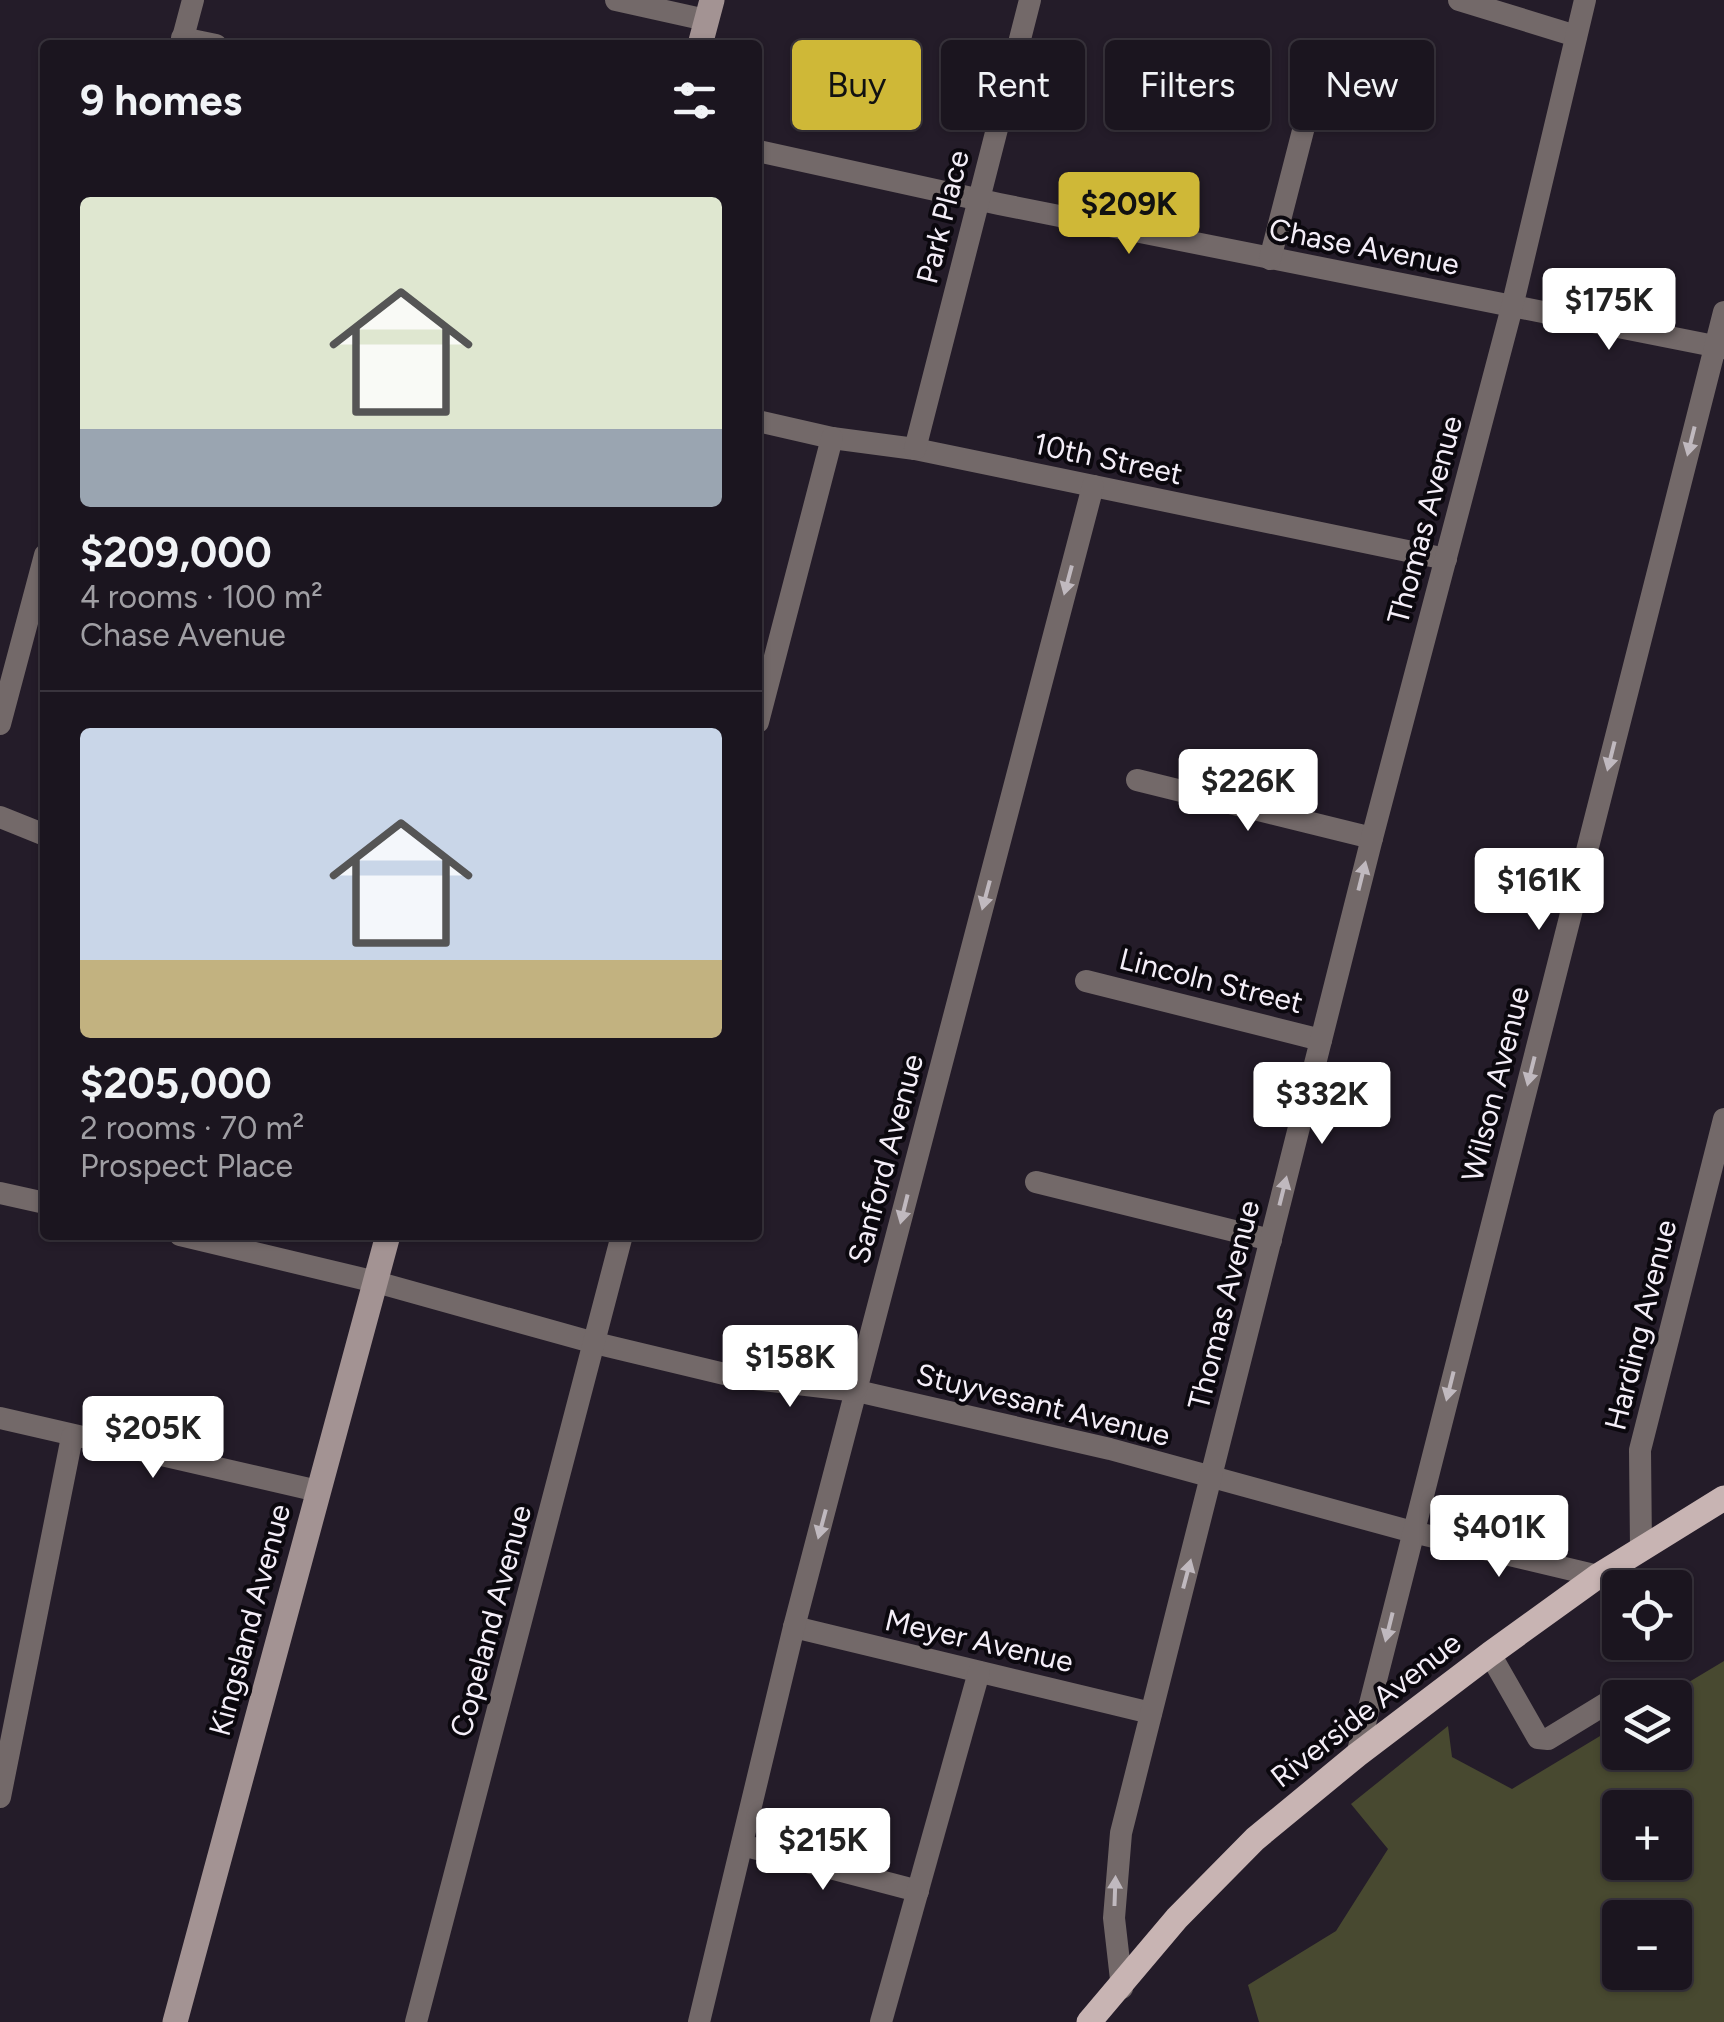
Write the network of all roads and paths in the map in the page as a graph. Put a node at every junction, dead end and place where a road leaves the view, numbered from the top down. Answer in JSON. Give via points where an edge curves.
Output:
{"nodes":[{"id":1,"x":193,"y":0,"type":"edge"},
{"id":2,"x":616,"y":0,"type":"edge"},
{"id":3,"x":1030,"y":0,"type":"edge"},
{"id":4,"x":1459,"y":0,"type":"edge"},
{"id":5,"x":1585,"y":0,"type":"edge"},
{"id":6,"x":706,"y":22,"type":"edge"},
{"id":7,"x":1576,"y":36,"type":"junction"},
{"id":8,"x":183,"y":40,"type":"edge"},
{"id":9,"x":1303,"y":130,"type":"edge"},
{"id":10,"x":762,"y":153,"type":"edge"},
{"id":11,"x":978,"y":200,"type":"junction"},
{"id":12,"x":1270,"y":259,"type":"junction"},
{"id":13,"x":1512,"y":308,"type":"junction"},
{"id":14,"x":1724,"y":312,"type":"edge"},
{"id":15,"x":1720,"y":347,"type":"edge"},
{"id":16,"x":762,"y":423,"type":"edge"},
{"id":17,"x":832,"y":438,"type":"junction"},
{"id":18,"x":915,"y":449,"type":"junction"},
{"id":19,"x":1093,"y":486,"type":"junction"},
{"id":20,"x":1446,"y":559,"type":"junction"},
{"id":21,"x":40,"y":574,"type":"edge"},
{"id":22,"x":762,"y":707,"type":"edge"},
{"id":23,"x":0,"y":724,"type":"edge"},
{"id":24,"x":1137,"y":780,"type":"dead end"},
{"id":25,"x":0,"y":817,"type":"edge"},
{"id":26,"x":40,"y":834,"type":"edge"},
{"id":27,"x":1372,"y":838,"type":"junction"},
{"id":28,"x":1086,"y":981,"type":"dead end"},
{"id":29,"x":1321,"y":1040,"type":"junction"},
{"id":30,"x":1724,"y":1119,"type":"edge"},
{"id":31,"x":1036,"y":1182,"type":"dead end"},
{"id":32,"x":0,"y":1193,"type":"edge"},
{"id":33,"x":40,"y":1202,"type":"edge"},
{"id":34,"x":201,"y":1240,"type":"edge"},
{"id":35,"x":387,"y":1240,"type":"edge"},
{"id":36,"x":621,"y":1240,"type":"edge"},
{"id":37,"x":1271,"y":1240,"type":"junction"},
{"id":38,"x":376,"y":1282,"type":"junction"},
{"id":39,"x":595,"y":1343,"type":"junction"},
{"id":40,"x":857,"y":1391,"type":"junction"},
{"id":41,"x":0,"y":1418,"type":"edge"},
{"id":42,"x":72,"y":1436,"type":"junction"},
{"id":43,"x":1212,"y":1480,"type":"junction"},
{"id":44,"x":318,"y":1492,"type":"junction"},
{"id":45,"x":1724,"y":1498,"type":"edge"},
{"id":46,"x":1413,"y":1532,"type":"junction"},
{"id":47,"x":1641,"y":1548,"type":"junction"},
{"id":48,"x":1598,"y":1576,"type":"junction"},
{"id":49,"x":794,"y":1627,"type":"junction"},
{"id":50,"x":1490,"y":1654,"type":"junction"},
{"id":51,"x":979,"y":1672,"type":"junction"},
{"id":52,"x":1602,"y":1706,"type":"edge"},
{"id":53,"x":1151,"y":1713,"type":"junction"},
{"id":54,"x":1357,"y":1755,"type":"junction"},
{"id":55,"x":0,"y":1798,"type":"edge"},
{"id":56,"x":742,"y":1845,"type":"junction"},
{"id":57,"x":918,"y":1891,"type":"junction"},
{"id":58,"x":1122,"y":1988,"type":"junction"},
{"id":59,"x":175,"y":2022,"type":"edge"},
{"id":60,"x":416,"y":2022,"type":"edge"},
{"id":61,"x":699,"y":2022,"type":"edge"},
{"id":62,"x":881,"y":2022,"type":"edge"},
{"id":63,"x":1089,"y":2022,"type":"edge"}],
"edges":[{"from":1,"to":8,"type":"street"},
{"from":2,"to":6,"type":"street"},
{"from":3,"to":11,"type":"street","name":"Park Place"},
{"from":4,"to":7,"type":"street"},
{"from":5,"to":7,"type":"street","name":"Thomas Avenue"},
{"from":7,"to":13,"type":"street","name":"Thomas Avenue"},
{"from":9,"to":12,"type":"street"},
{"from":10,"to":11,"type":"street","name":"Chase Avenue"},
{"from":11,"to":12,"type":"street","name":"Chase Avenue"},
{"from":11,"to":18,"type":"street","name":"Park Place"},
{"from":12,"to":13,"type":"street","name":"Chase Avenue"},
{"from":13,"to":15,"type":"street","name":"Chase Avenue"},
{"from":13,"to":20,"type":"street","name":"Thomas Avenue"},
{"from":14,"to":15,"type":"street","name":"Wilson Avenue"},
{"from":15,"to":46,"type":"street","name":"Wilson Avenue","one_way":true},
{"from":16,"to":17,"type":"street","name":"10th Street"},
{"from":17,"to":18,"type":"street","name":"10th Street"},
{"from":17,"to":22,"type":"street"},
{"from":18,"to":19,"type":"street","name":"10th Street"},
{"from":19,"to":20,"type":"street","name":"10th Street"},
{"from":19,"to":40,"type":"street","name":"Sanford Avenue","one_way":true},
{"from":20,"to":27,"type":"street","name":"Thomas Avenue"},
{"from":21,"to":23,"type":"street"},
{"from":24,"to":27,"type":"street"},
{"from":25,"to":26,"type":"street"},
{"from":29,"to":27,"type":"street","name":"Thomas Avenue","one_way":true},
{"from":28,"to":29,"type":"street","name":"Lincoln Street"},
{"from":37,"to":29,"type":"street","name":"Thomas Avenue","one_way":true},
{"from":30,"to":47,"type":"street","name":"Harding Avenue","via":[[1640,1450]]},
{"from":31,"to":37,"type":"street"},
{"from":32,"to":33,"type":"street"},
{"from":34,"to":38,"type":"street","name":"Stuyvesant Avenue"},
{"from":35,"to":38,"type":"main road","name":"Kingsland Avenue"},
{"from":36,"to":39,"type":"street","name":"Copeland Avenue"},
{"from":37,"to":43,"type":"street","name":"Thomas Avenue"},
{"from":38,"to":39,"type":"street","name":"Stuyvesant Avenue"},
{"from":38,"to":44,"type":"main road","name":"Kingsland Avenue"},
{"from":39,"to":40,"type":"street","name":"Stuyvesant Avenue","via":[[738,1377]]},
{"from":39,"to":60,"type":"street","name":"Copeland Avenue"},
{"from":40,"to":43,"type":"street","name":"Stuyvesant Avenue","via":[[1110,1449]]},
{"from":40,"to":49,"type":"street","name":"Sanford Avenue","one_way":true},
{"from":41,"to":42,"type":"street"},
{"from":42,"to":44,"type":"street"},
{"from":42,"to":55,"type":"street"},
{"from":43,"to":46,"type":"street","name":"Stuyvesant Avenue"},
{"from":53,"to":43,"type":"street","name":"Thomas Avenue","one_way":true},
{"from":44,"to":59,"type":"main road","name":"Kingsland Avenue"},
{"from":45,"to":47,"type":"main road","name":"Riverside Avenue"},
{"from":46,"to":48,"type":"street","name":"Stuyvesant Avenue"},
{"from":46,"to":54,"type":"street","name":"Wilson Avenue","one_way":true},
{"from":47,"to":48,"type":"main road","name":"Riverside Avenue"},
{"from":48,"to":50,"type":"main road","name":"Riverside Avenue"},
{"from":49,"to":51,"type":"street","name":"Meyer Avenue"},
{"from":49,"to":56,"type":"street","name":"Sanford Avenue"},
{"from":50,"to":52,"type":"street","via":[[1538,1738],[1548,1739]]},
{"from":50,"to":54,"type":"main road","name":"Riverside Avenue"},
{"from":51,"to":53,"type":"street","name":"Meyer Avenue"},
{"from":51,"to":57,"type":"street"},
{"from":58,"to":53,"type":"street","name":"Thomas Avenue","one_way":true,"via":[[1115,1876]]},
{"from":54,"to":58,"type":"main road","name":"Riverside Avenue","via":[[1255,1839],[1177,1918]]},
{"from":56,"to":57,"type":"street"},
{"from":56,"to":61,"type":"street","name":"Sanford Avenue"},
{"from":57,"to":62,"type":"street"},
{"from":58,"to":63,"type":"main road","name":"Riverside Avenue"}]}
